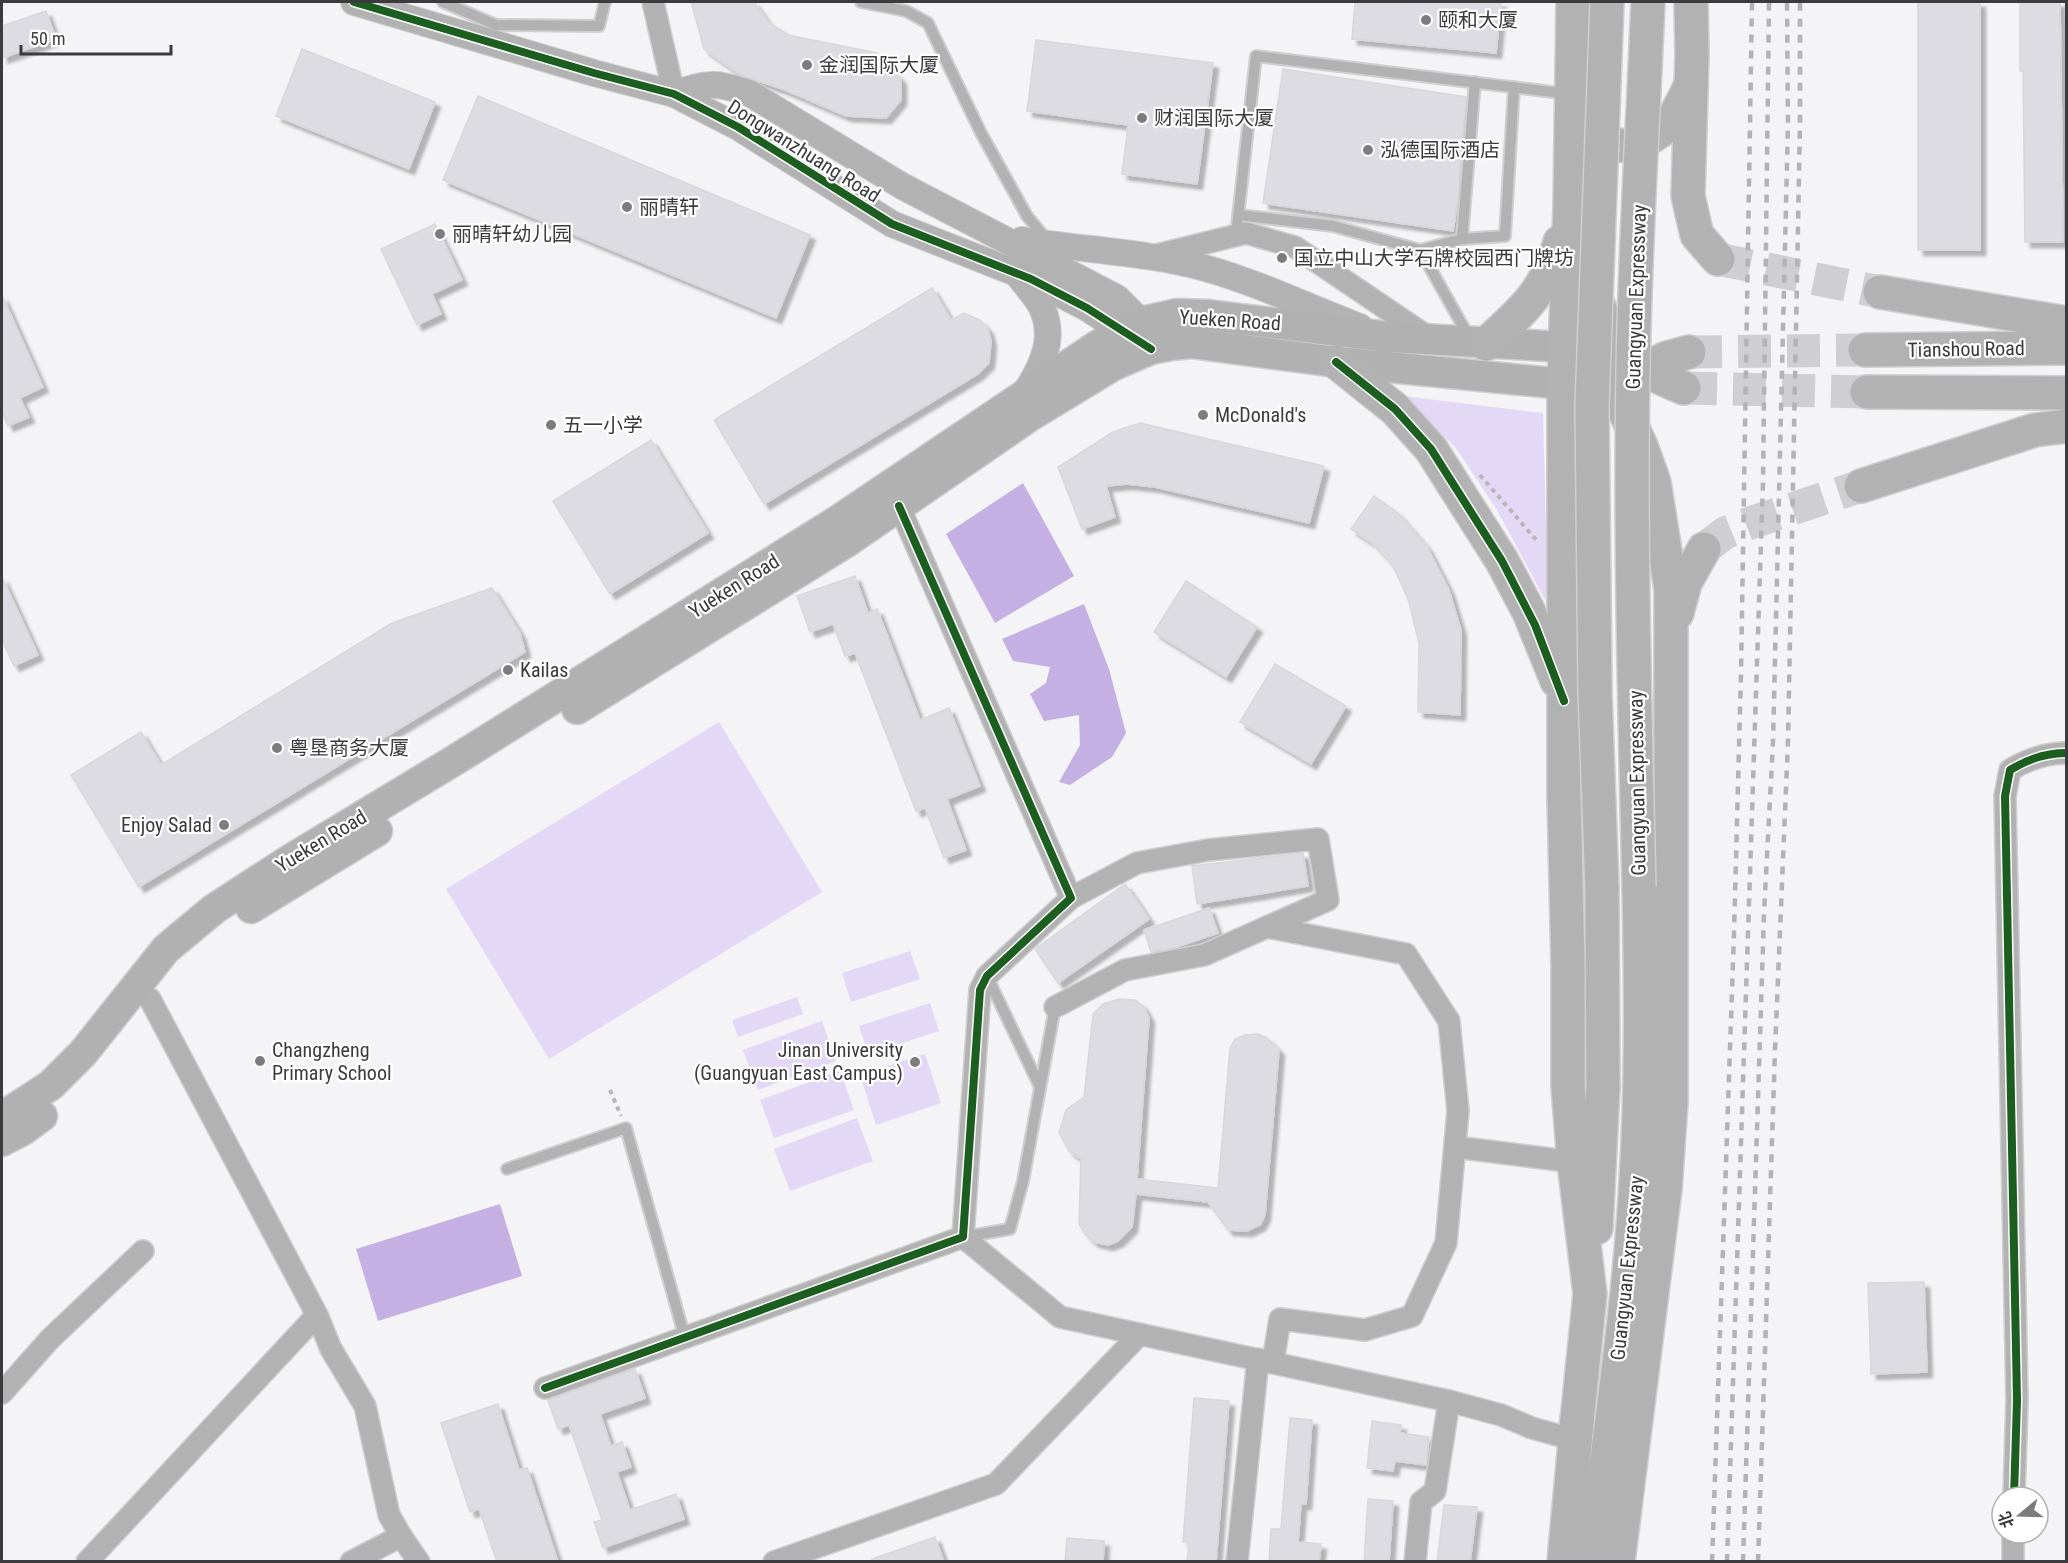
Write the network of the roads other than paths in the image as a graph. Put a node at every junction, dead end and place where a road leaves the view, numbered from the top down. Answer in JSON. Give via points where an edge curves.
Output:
{"nodes":[{"id":1,"x":354,"y":2,"type":"edge"},
{"id":2,"x":443,"y":2,"type":"edge"},
{"id":3,"x":605,"y":2,"type":"edge"},
{"id":4,"x":653,"y":2,"type":"edge"},
{"id":5,"x":861,"y":2,"type":"edge"},
{"id":6,"x":1573,"y":2,"type":"edge"},
{"id":7,"x":1607,"y":2,"type":"edge"},
{"id":8,"x":1648,"y":2,"type":"edge"},
{"id":9,"x":1691,"y":2,"type":"edge"},
{"id":10,"x":1475,"y":82,"type":"junction"},
{"id":11,"x":1691,"y":85,"type":"junction"},
{"id":12,"x":1515,"y":87,"type":"junction"},
{"id":13,"x":1572,"y":87,"type":"junction"},
{"id":14,"x":674,"y":94,"type":"junction"},
{"id":15,"x":1570,"y":205,"type":"junction"},
{"id":16,"x":1238,"y":225,"type":"junction"},
{"id":17,"x":1002,"y":237,"type":"junction"},
{"id":18,"x":1462,"y":239,"type":"junction"},
{"id":19,"x":1051,"y":245,"type":"junction"},
{"id":20,"x":1420,"y":250,"type":"junction"},
{"id":21,"x":1148,"y":257,"type":"junction"},
{"id":22,"x":1718,"y":259,"type":"tunnel mouth"},
{"id":23,"x":1015,"y":271,"type":"junction"},
{"id":24,"x":1880,"y":292,"type":"tunnel mouth"},
{"id":25,"x":2067,"y":323,"type":"edge"},
{"id":26,"x":1138,"y":334,"type":"junction"},
{"id":27,"x":1388,"y":337,"type":"junction"},
{"id":28,"x":1431,"y":339,"type":"junction"},
{"id":29,"x":1479,"y":343,"type":"junction"},
{"id":30,"x":1565,"y":347,"type":"junction"},
{"id":31,"x":2067,"y":348,"type":"edge"},
{"id":32,"x":1619,"y":349,"type":"junction"},
{"id":33,"x":1865,"y":350,"type":"tunnel mouth"},
{"id":34,"x":1336,"y":362,"type":"junction"},
{"id":35,"x":1644,"y":369,"type":"junction"},
{"id":36,"x":1564,"y":384,"type":"junction"},
{"id":37,"x":1613,"y":386,"type":"junction"},
{"id":38,"x":1867,"y":392,"type":"tunnel mouth"},
{"id":39,"x":1026,"y":393,"type":"junction"},
{"id":40,"x":2067,"y":393,"type":"edge"},
{"id":41,"x":2067,"y":426,"type":"edge"},
{"id":42,"x":1564,"y":483,"type":"junction"},
{"id":43,"x":1861,"y":486,"type":"tunnel mouth"},
{"id":44,"x":899,"y":506,"type":"junction"},
{"id":45,"x":1704,"y":549,"type":"tunnel mouth"},
{"id":46,"x":1564,"y":625,"type":"junction"},
{"id":47,"x":1671,"y":635,"type":"junction"},
{"id":48,"x":1564,"y":701,"type":"junction"},
{"id":49,"x":2067,"y":753,"type":"edge"},
{"id":50,"x":1071,"y":898,"type":"junction"},
{"id":51,"x":1267,"y":927,"type":"junction"},
{"id":52,"x":987,"y":976,"type":"junction"},
{"id":53,"x":150,"y":999,"type":"junction"},
{"id":54,"x":1055,"y":1006,"type":"joint"},
{"id":55,"x":1040,"y":1087,"type":"junction"},
{"id":56,"x":2,"y":1117,"type":"edge"},
{"id":57,"x":2,"y":1141,"type":"edge"},
{"id":58,"x":1455,"y":1147,"type":"junction"},
{"id":59,"x":1574,"y":1162,"type":"junction"},
{"id":60,"x":507,"y":1169,"type":"dead end"},
{"id":61,"x":963,"y":1237,"type":"junction"},
{"id":62,"x":143,"y":1251,"type":"dead end"},
{"id":63,"x":1590,"y":1294,"type":"junction"},
{"id":64,"x":317,"y":1316,"type":"junction"},
{"id":65,"x":1140,"y":1334,"type":"junction"},
{"id":66,"x":685,"y":1338,"type":"junction"},
{"id":67,"x":1265,"y":1360,"type":"junction"},
{"id":68,"x":545,"y":1388,"type":"dead end"},
{"id":69,"x":2,"y":1393,"type":"edge"},
{"id":70,"x":1449,"y":1401,"type":"junction"},
{"id":71,"x":1613,"y":1402,"type":"junction"},
{"id":72,"x":1575,"y":1440,"type":"junction"},
{"id":73,"x":2014,"y":1485,"type":"edge"},
{"id":74,"x":401,"y":1536,"type":"junction"},
{"id":75,"x":2013,"y":1545,"type":"edge"},
{"id":76,"x":87,"y":1562,"type":"edge"},
{"id":77,"x":351,"y":1562,"type":"edge"},
{"id":78,"x":419,"y":1562,"type":"edge"},
{"id":79,"x":774,"y":1562,"type":"edge"},
{"id":80,"x":1237,"y":1562,"type":"edge"},
{"id":81,"x":1415,"y":1562,"type":"edge"},
{"id":82,"x":1564,"y":1562,"type":"edge"},
{"id":83,"x":1594,"y":1562,"type":"edge"},
{"id":84,"x":1606,"y":1562,"type":"edge"},
{"id":85,"x":1618,"y":1562,"type":"edge"},
{"id":86,"x":2013,"y":1562,"type":"edge"}],
"edges":[{"from":1,"to":14,"type":"street","name":"Dongwanzhuang Road"},
{"from":2,"to":3,"type":"lane","via":[[496,25],[598,26]]},
{"from":4,"to":14,"type":"street"},
{"from":5,"to":19,"type":"lane","via":[[906,11],[928,23],[986,144],[1027,216]]},
{"from":6,"to":13,"type":"highway"},
{"from":7,"to":63,"type":"highway","name":"Guangyuan Expressway","bridge":true,"via":[[1592,405],[1603,1087]]},
{"from":8,"to":71,"type":"highway","name":"Guangyuan Expressway","bridge":true,"via":[[1633,382],[1640,1059],[1630,1264]]},
{"from":9,"to":11,"type":"highway"},
{"from":10,"to":12,"type":"lane"},
{"from":10,"to":16,"type":"lane","via":[[1256,56]]},
{"from":10,"to":18,"type":"lane"},
{"from":11,"to":13,"type":"highway","via":[[1672,119],[1656,135],[1621,147],[1608,143],[1590,127]]},
{"from":11,"to":22,"type":"highway","via":[[1688,196],[1697,235]]},
{"from":12,"to":13,"type":"lane"},
{"from":12,"to":18,"type":"lane","via":[[1505,236]]},
{"from":13,"to":15,"type":"highway"},
{"from":14,"to":17,"type":"street","name":"Dongwanzhuang Road","via":[[703,84],[749,93],[902,186]]},
{"from":14,"to":23,"type":"street","name":"Dongwanzhuang Road","via":[[738,127],[892,224]]},
{"from":15,"to":29,"type":"highway","via":[[1544,284],[1519,315]]},
{"from":15,"to":30,"type":"highway"},
{"from":15,"to":32,"type":"highway","via":[[1588,279]]},
{"from":16,"to":20,"type":"lane","via":[[1333,226]]},
{"from":16,"to":21,"type":"street"},
{"from":16,"to":28,"type":"street","via":[[1246,233],[1295,247]]},
{"from":17,"to":19,"type":"street"},
{"from":17,"to":26,"type":"street","name":"Dongwanzhuang Road","via":[[1117,298]]},
{"from":18,"to":20,"type":"lane"},
{"from":19,"to":21,"type":"street"},
{"from":20,"to":29,"type":"lane"},
{"from":21,"to":27,"type":"street","via":[[1204,268],[1257,285]]},
{"from":23,"to":26,"type":"street","name":"Dongwanzhuang Road"},
{"from":23,"to":39,"type":"street","via":[[1041,306],[1048,334],[1038,374]]},
{"from":24,"to":25,"type":"highway"},
{"from":26,"to":27,"type":"main road","name":"Yueken Road","via":[[1177,314]]},
{"from":26,"to":34,"type":"main road","name":"Yueken Road","via":[[1171,345],[1191,344]]},
{"from":26,"to":39,"type":"main road","name":"Yueken Road","via":[[1097,346]]},
{"from":26,"to":44,"type":"main road","name":"Yueken Road","via":[[1114,365],[1030,416]]},
{"from":27,"to":28,"type":"main road","name":"Yueken Road"},
{"from":28,"to":29,"type":"main road","name":"Yueken Road"},
{"from":29,"to":30,"type":"main road","name":"Yueken Road"},
{"from":30,"to":32,"type":"highway"},
{"from":30,"to":36,"type":"highway"},
{"from":30,"to":37,"type":"highway","via":[[1599,370]]},
{"from":31,"to":33,"type":"highway","name":"Tianshou Road"},
{"from":32,"to":35,"type":"highway"},
{"from":32,"to":35,"type":"highway","via":[[1689,352]]},
{"from":34,"to":36,"type":"main road","name":"Yueken Road"},
{"from":34,"to":48,"type":"highway","via":[[1395,409],[1431,449],[1508,571],[1538,633]]},
{"from":35,"to":37,"type":"highway"},
{"from":35,"to":37,"type":"highway","via":[[1684,388]]},
{"from":36,"to":37,"type":"highway"},
{"from":36,"to":42,"type":"highway"},
{"from":37,"to":42,"type":"highway","via":[[1584,429]]},
{"from":37,"to":47,"type":"highway","via":[[1654,482],[1671,589]]},
{"from":38,"to":40,"type":"highway"},
{"from":39,"to":56,"type":"main road","name":"Yueken Road","via":[[829,527],[213,909],[166,949],[83,1053],[51,1085]]},
{"from":41,"to":43,"type":"highway","via":[[2035,430]]},
{"from":42,"to":46,"type":"highway"},
{"from":44,"to":50,"type":"street"},
{"from":44,"to":53,"type":"main road","name":"Yueken Road","via":[[714,626],[233,919],[193,951]]},
{"from":45,"to":47,"type":"highway","via":[[1685,583]]},
{"from":46,"to":47,"type":"highway","via":[[1585,604],[1601,596],[1626,596],[1645,604],[1662,619]]},
{"from":46,"to":48,"type":"highway"},
{"from":47,"to":85,"type":"highway","via":[[1671,1102],[1664,1200]]},
{"from":48,"to":59,"type":"highway","via":[[1568,1086]]},
{"from":49,"to":73,"type":"street","via":[[2026,760],[2010,770],[2005,796],[2017,1400]]},
{"from":50,"to":51,"type":"street","via":[[1137,863],[1208,850],[1318,839],[1328,900]]},
{"from":50,"to":52,"type":"street"},
{"from":51,"to":54,"type":"street","via":[[1204,955],[1125,970]]},
{"from":51,"to":58,"type":"street","via":[[1406,954],[1449,1021],[1458,1112]]},
{"from":52,"to":55,"type":"lane"},
{"from":52,"to":61,"type":"street","via":[[980,990]]},
{"from":53,"to":57,"type":"main road","name":"Yueken Road","via":[[92,1074],[58,1104]]},
{"from":53,"to":64,"type":"street"},
{"from":54,"to":55,"type":"lane"},
{"from":55,"to":61,"type":"lane","via":[[1010,1229]]},
{"from":58,"to":59,"type":"street"},
{"from":58,"to":67,"type":"street","via":[[1446,1243],[1412,1316],[1365,1330],[1280,1319]]},
{"from":59,"to":63,"type":"highway"},
{"from":60,"to":66,"type":"lane","via":[[626,1128]]},
{"from":61,"to":65,"type":"street","via":[[1060,1317]]},
{"from":61,"to":66,"type":"street"},
{"from":62,"to":69,"type":"street","via":[[50,1339]]},
{"from":63,"to":72,"type":"highway"},
{"from":64,"to":74,"type":"street","via":[[331,1349],[365,1406],[389,1515]]},
{"from":64,"to":76,"type":"street"},
{"from":65,"to":67,"type":"street"},
{"from":65,"to":79,"type":"street","via":[[996,1484]]},
{"from":66,"to":68,"type":"street"},
{"from":67,"to":70,"type":"street"},
{"from":67,"to":80,"type":"street"},
{"from":70,"to":72,"type":"street"},
{"from":70,"to":81,"type":"street","via":[[1435,1491],[1421,1502]]},
{"from":71,"to":83,"type":"highway","name":"Guangyuan Expressway"},
{"from":71,"to":84,"type":"highway"},
{"from":72,"to":82,"type":"highway"},
{"from":74,"to":77,"type":"street"},
{"from":74,"to":78,"type":"street"},
{"from":75,"to":86,"type":"street"}]}
